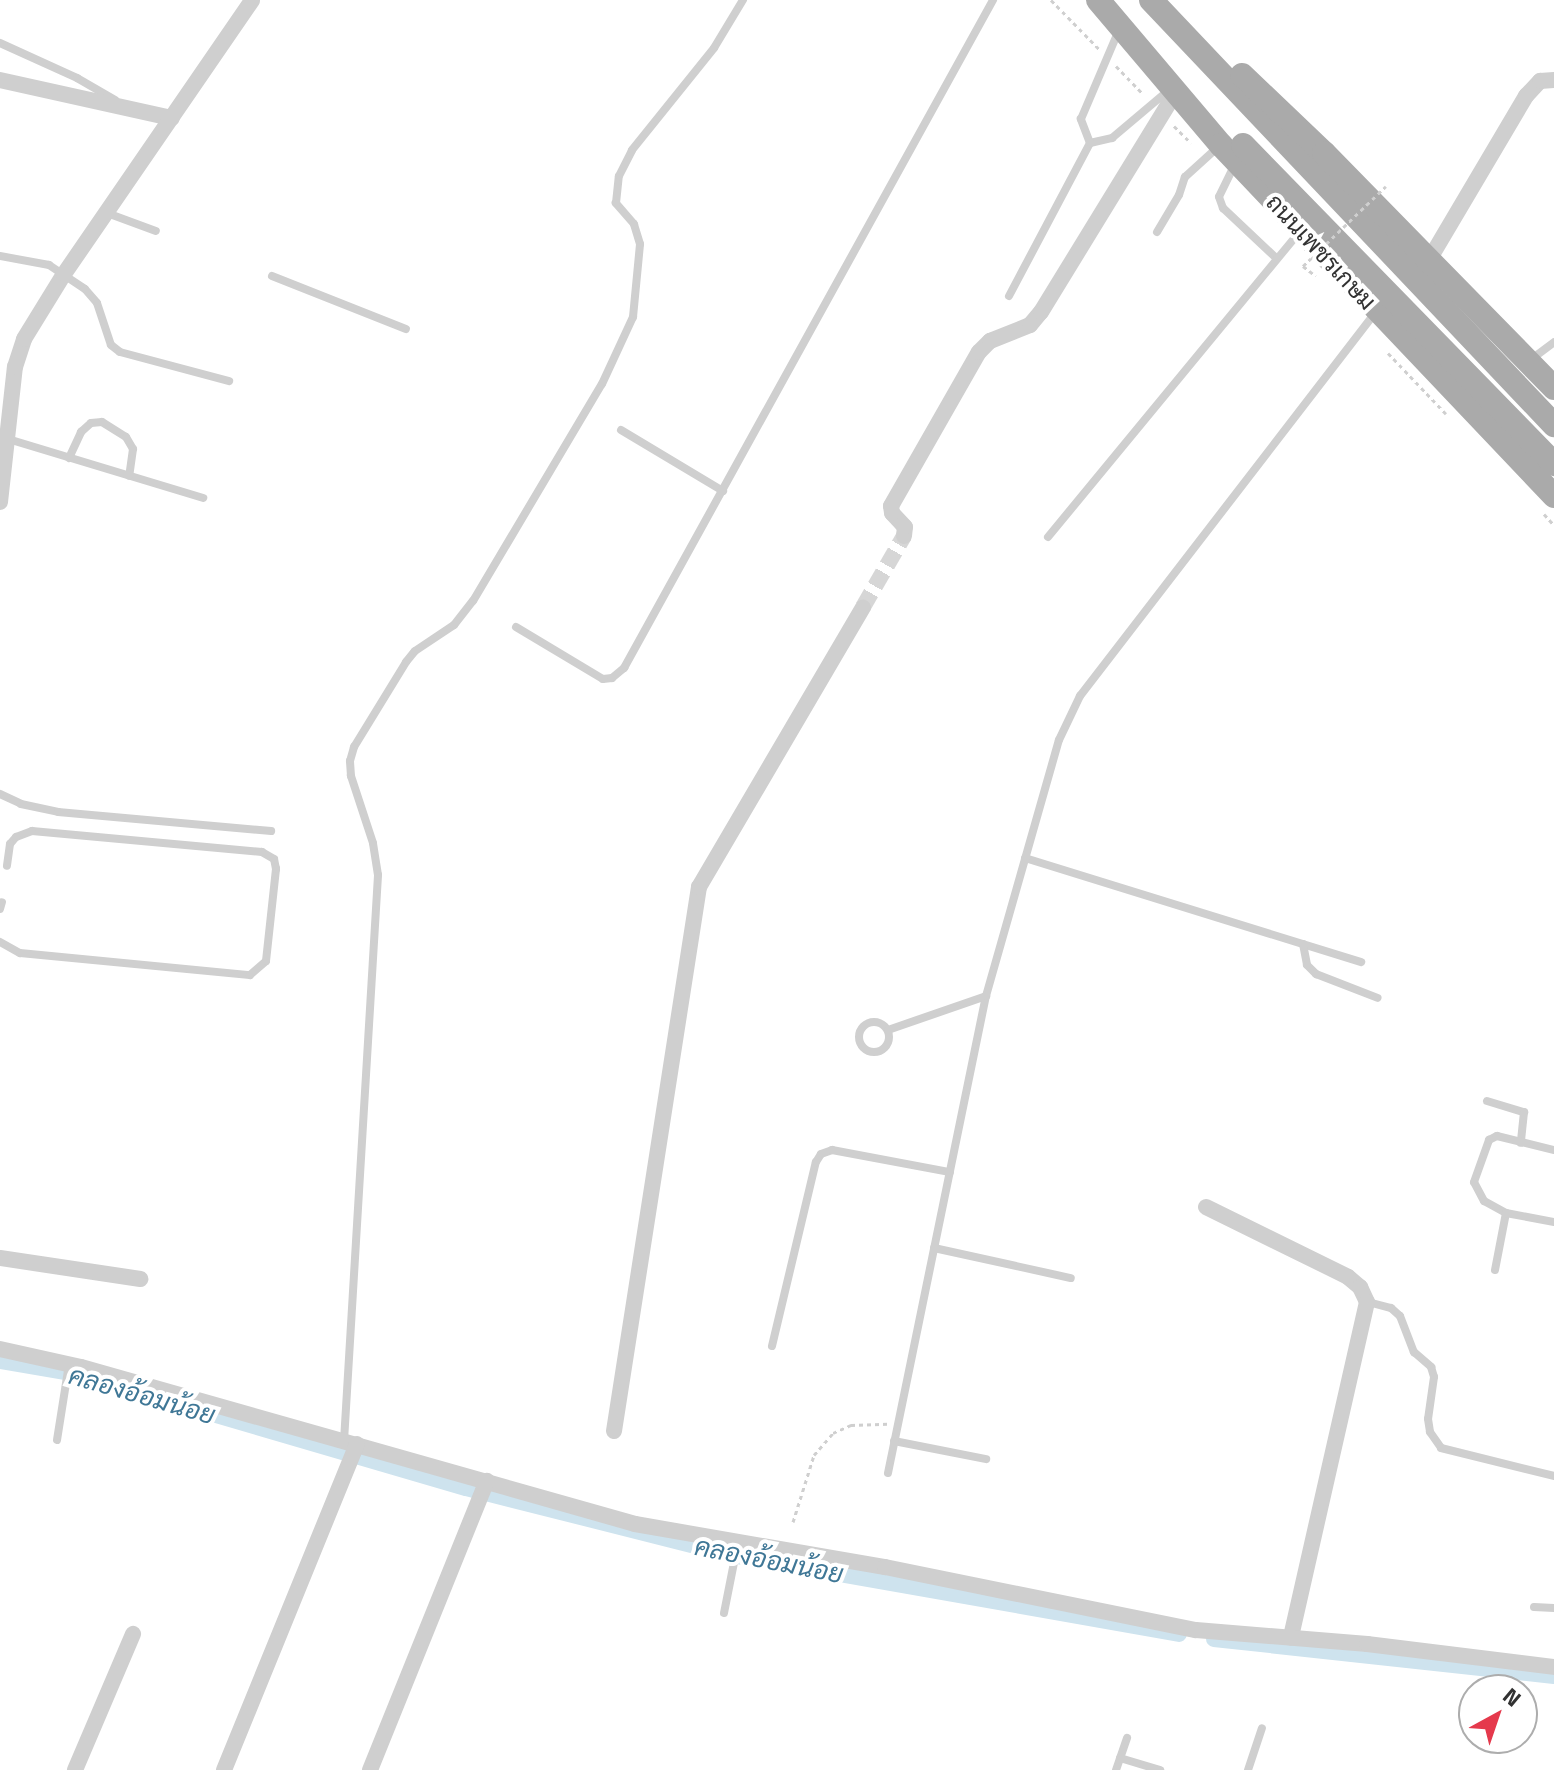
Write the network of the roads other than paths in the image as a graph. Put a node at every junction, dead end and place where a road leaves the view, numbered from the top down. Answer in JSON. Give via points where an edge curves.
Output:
{"nodes":[{"id":1,"x":252,"y":0,"type":"edge"},
{"id":2,"x":743,"y":0,"type":"edge"},
{"id":3,"x":993,"y":0,"type":"edge"},
{"id":4,"x":1098,"y":0,"type":"edge"},
{"id":5,"x":1105,"y":0,"type":"edge"},
{"id":6,"x":1154,"y":0,"type":"edge"},
{"id":7,"x":1119,"y":29,"type":"junction"},
{"id":8,"x":0,"y":43,"type":"edge"},
{"id":9,"x":0,"y":80,"type":"edge"},
{"id":10,"x":1554,"y":80,"type":"edge"},
{"id":11,"x":1173,"y":91,"type":"junction"},
{"id":12,"x":130,"y":109,"type":"junction"},
{"id":13,"x":172,"y":118,"type":"junction"},
{"id":14,"x":1090,"y":143,"type":"junction"},
{"id":15,"x":1229,"y":153,"type":"junction"},
{"id":16,"x":107,"y":213,"type":"junction"},
{"id":17,"x":1300,"y":230,"type":"junction"},
{"id":18,"x":156,"y":231,"type":"dead end"},
{"id":19,"x":1157,"y":232,"type":"dead end"},
{"id":20,"x":0,"y":256,"type":"edge"},
{"id":21,"x":1275,"y":257,"type":"junction"},
{"id":22,"x":1429,"y":260,"type":"junction"},
{"id":23,"x":64,"y":274,"type":"junction"},
{"id":24,"x":272,"y":276,"type":"dead end"},
{"id":25,"x":1009,"y":296,"type":"dead end"},
{"id":26,"x":1377,"y":311,"type":"junction"},
{"id":27,"x":406,"y":329,"type":"dead end"},
{"id":28,"x":1554,"y":342,"type":"edge"},
{"id":29,"x":1528,"y":362,"type":"junction"},
{"id":30,"x":229,"y":381,"type":"dead end"},
{"id":31,"x":1554,"y":388,"type":"edge"},
{"id":32,"x":1554,"y":425,"type":"edge"},
{"id":33,"x":621,"y":430,"type":"dead end"},
{"id":34,"x":7,"y":439,"type":"junction"},
{"id":35,"x":69,"y":458,"type":"junction"},
{"id":36,"x":1554,"y":464,"type":"edge"},
{"id":37,"x":129,"y":476,"type":"junction"},
{"id":38,"x":723,"y":491,"type":"junction"},
{"id":39,"x":1554,"y":496,"type":"edge"},
{"id":40,"x":203,"y":498,"type":"dead end"},
{"id":41,"x":0,"y":502,"type":"edge"},
{"id":42,"x":904,"y":536,"type":"dead end"},
{"id":43,"x":1048,"y":537,"type":"dead end"},
{"id":44,"x":863,"y":607,"type":"tunnel mouth"},
{"id":45,"x":516,"y":627,"type":"dead end"},
{"id":46,"x":0,"y":794,"type":"edge"},
{"id":47,"x":271,"y":831,"type":"dead end"},
{"id":48,"x":1025,"y":858,"type":"junction"},
{"id":49,"x":7,"y":866,"type":"dead end"},
{"id":50,"x":0,"y":942,"type":"edge"},
{"id":51,"x":1303,"y":944,"type":"junction"},
{"id":52,"x":1361,"y":962,"type":"dead end"},
{"id":53,"x":986,"y":996,"type":"junction"},
{"id":54,"x":1378,"y":998,"type":"dead end"},
{"id":55,"x":888,"y":1030,"type":"dead end"},
{"id":56,"x":1487,"y":1101,"type":"dead end"},
{"id":57,"x":1521,"y":1143,"type":"junction"},
{"id":58,"x":1554,"y":1150,"type":"edge"},
{"id":59,"x":950,"y":1172,"type":"junction"},
{"id":60,"x":1206,"y":1207,"type":"dead end"},
{"id":61,"x":1506,"y":1213,"type":"junction"},
{"id":62,"x":1554,"y":1222,"type":"edge"},
{"id":63,"x":934,"y":1248,"type":"junction"},
{"id":64,"x":0,"y":1258,"type":"edge"},
{"id":65,"x":1495,"y":1270,"type":"dead end"},
{"id":66,"x":1071,"y":1278,"type":"dead end"},
{"id":67,"x":140,"y":1279,"type":"dead end"},
{"id":68,"x":1367,"y":1302,"type":"junction"},
{"id":69,"x":772,"y":1346,"type":"dead end"},
{"id":70,"x":0,"y":1349,"type":"edge"},
{"id":71,"x":68,"y":1370,"type":"junction"},
{"id":72,"x":614,"y":1431,"type":"dead end"},
{"id":73,"x":57,"y":1440,"type":"dead end"},
{"id":74,"x":894,"y":1441,"type":"junction"},
{"id":75,"x":352,"y":1448,"type":"junction"},
{"id":76,"x":986,"y":1459,"type":"dead end"},
{"id":77,"x":888,"y":1473,"type":"dead end"},
{"id":78,"x":1554,"y":1476,"type":"edge"},
{"id":79,"x":484,"y":1489,"type":"junction"},
{"id":80,"x":738,"y":1546,"type":"junction"},
{"id":81,"x":1534,"y":1607,"type":"dead end"},
{"id":82,"x":1554,"y":1608,"type":"edge"},
{"id":83,"x":724,"y":1613,"type":"dead end"},
{"id":84,"x":133,"y":1634,"type":"dead end"},
{"id":85,"x":1291,"y":1637,"type":"junction"},
{"id":86,"x":1554,"y":1667,"type":"edge"},
{"id":87,"x":1262,"y":1728,"type":"dead end"},
{"id":88,"x":1127,"y":1738,"type":"dead end"},
{"id":89,"x":1120,"y":1758,"type":"junction"},
{"id":90,"x":75,"y":1770,"type":"edge"},
{"id":91,"x":224,"y":1770,"type":"edge"},
{"id":92,"x":370,"y":1770,"type":"edge"},
{"id":93,"x":1116,"y":1770,"type":"edge"},
{"id":94,"x":1160,"y":1770,"type":"edge"},
{"id":95,"x":1248,"y":1770,"type":"edge"}],
"edges":[{"from":1,"to":13,"type":"street"},
{"from":2,"to":75,"type":"lane","via":[[714,48],[632,150],[619,176],[616,203],[634,224],[640,244],[633,317],[602,384],[473,601],[454,625],[406,662],[354,747],[351,776],[378,875]]},
{"from":3,"to":38,"type":"lane"},
{"from":4,"to":7,"type":"main road","name":"ถนนเพชรเกษม"},
{"from":5,"to":36,"type":"main road","name":"ถนนเพชรเกษม"},
{"from":6,"to":22,"type":"main road","name":"ถนนเพชรเกษม","via":[[1287,115]]},
{"from":6,"to":32,"type":"main road","name":"ถนนเพชรเกษม"},
{"from":7,"to":11,"type":"main road","name":"ถนนเพชรเกษม"},
{"from":7,"to":14,"type":"lane","via":[[1081,119]]},
{"from":8,"to":12,"type":"lane"},
{"from":9,"to":12,"type":"street"},
{"from":10,"to":22,"type":"street","via":[[1540,81],[1526,96]]},
{"from":11,"to":14,"type":"lane","via":[[1112,138]]},
{"from":11,"to":15,"type":"main road","name":"ถนนเพชรเกษม"},
{"from":11,"to":42,"type":"street","via":[[1041,312],[1030,325],[990,341],[979,352],[891,506],[905,527]]},
{"from":12,"to":13,"type":"street"},
{"from":13,"to":16,"type":"street"},
{"from":14,"to":25,"type":"lane"},
{"from":15,"to":17,"type":"main road","name":"ถนนเพชรเกษม"},
{"from":15,"to":19,"type":"lane","via":[[1185,177]]},
{"from":15,"to":21,"type":"lane","via":[[1219,197],[1223,208]]},
{"from":16,"to":18,"type":"lane"},
{"from":16,"to":23,"type":"street"},
{"from":17,"to":21,"type":"lane"},
{"from":17,"to":26,"type":"main road","name":"ถนนเพชรเกษม"},
{"from":20,"to":23,"type":"lane","via":[[49,265]]},
{"from":21,"to":43,"type":"lane"},
{"from":22,"to":29,"type":"main road","name":"ถนนเพชรเกษม"},
{"from":23,"to":30,"type":"lane","via":[[97,303],[105,332],[120,352]]},
{"from":23,"to":34,"type":"street","via":[[24,339],[15,367]]},
{"from":24,"to":27,"type":"lane"},
{"from":26,"to":39,"type":"main road","name":"ถนนเพชรเกษม"},
{"from":26,"to":48,"type":"lane","via":[[1080,696],[1059,740]]},
{"from":28,"to":29,"type":"lane"},
{"from":29,"to":31,"type":"main road","name":"ถนนเพชรเกษม"},
{"from":33,"to":38,"type":"lane"},
{"from":34,"to":35,"type":"lane"},
{"from":34,"to":41,"type":"street"},
{"from":35,"to":37,"type":"lane"},
{"from":35,"to":37,"type":"lane","via":[[81,432],[102,422],[126,437],[133,449]]},
{"from":37,"to":40,"type":"lane"},
{"from":38,"to":45,"type":"lane","via":[[624,668],[612,678],[603,679]]},
{"from":44,"to":72,"type":"street","via":[[699,887]]},
{"from":46,"to":47,"type":"lane","via":[[58,812]]},
{"from":48,"to":51,"type":"lane"},
{"from":48,"to":53,"type":"lane"},
{"from":49,"to":50,"type":"lane","via":[[10,844],[32,831],[262,852],[274,859],[276,869],[266,961],[250,975],[20,953]]},
{"from":51,"to":52,"type":"lane"},
{"from":51,"to":54,"type":"lane","via":[[1307,965],[1316,974]]},
{"from":53,"to":55,"type":"lane"},
{"from":53,"to":59,"type":"lane"},
{"from":56,"to":57,"type":"lane","via":[[1524,1112]]},
{"from":57,"to":58,"type":"lane"},
{"from":57,"to":61,"type":"lane","via":[[1497,1136],[1489,1140],[1474,1182],[1484,1201]]},
{"from":59,"to":63,"type":"lane"},
{"from":59,"to":69,"type":"lane","via":[[832,1150],[821,1154]]},
{"from":60,"to":68,"type":"street","via":[[1348,1277]]},
{"from":61,"to":62,"type":"lane"},
{"from":61,"to":65,"type":"lane"},
{"from":63,"to":66,"type":"lane"},
{"from":63,"to":74,"type":"lane"},
{"from":64,"to":67,"type":"street"},
{"from":68,"to":78,"type":"lane","via":[[1400,1316],[1414,1352],[1431,1367],[1428,1419],[1441,1448]]},
{"from":68,"to":85,"type":"street"},
{"from":70,"to":71,"type":"street"},
{"from":71,"to":73,"type":"lane"},
{"from":71,"to":75,"type":"street"},
{"from":74,"to":76,"type":"lane"},
{"from":74,"to":77,"type":"lane"},
{"from":75,"to":79,"type":"street"},
{"from":75,"to":91,"type":"street"},
{"from":79,"to":80,"type":"street"},
{"from":79,"to":92,"type":"street"},
{"from":80,"to":83,"type":"lane"},
{"from":80,"to":85,"type":"street","via":[[1196,1630]]},
{"from":81,"to":82,"type":"lane"},
{"from":84,"to":90,"type":"street"},
{"from":85,"to":86,"type":"street"},
{"from":87,"to":95,"type":"lane"},
{"from":88,"to":89,"type":"lane"},
{"from":89,"to":93,"type":"lane"},
{"from":89,"to":94,"type":"lane"}]}
